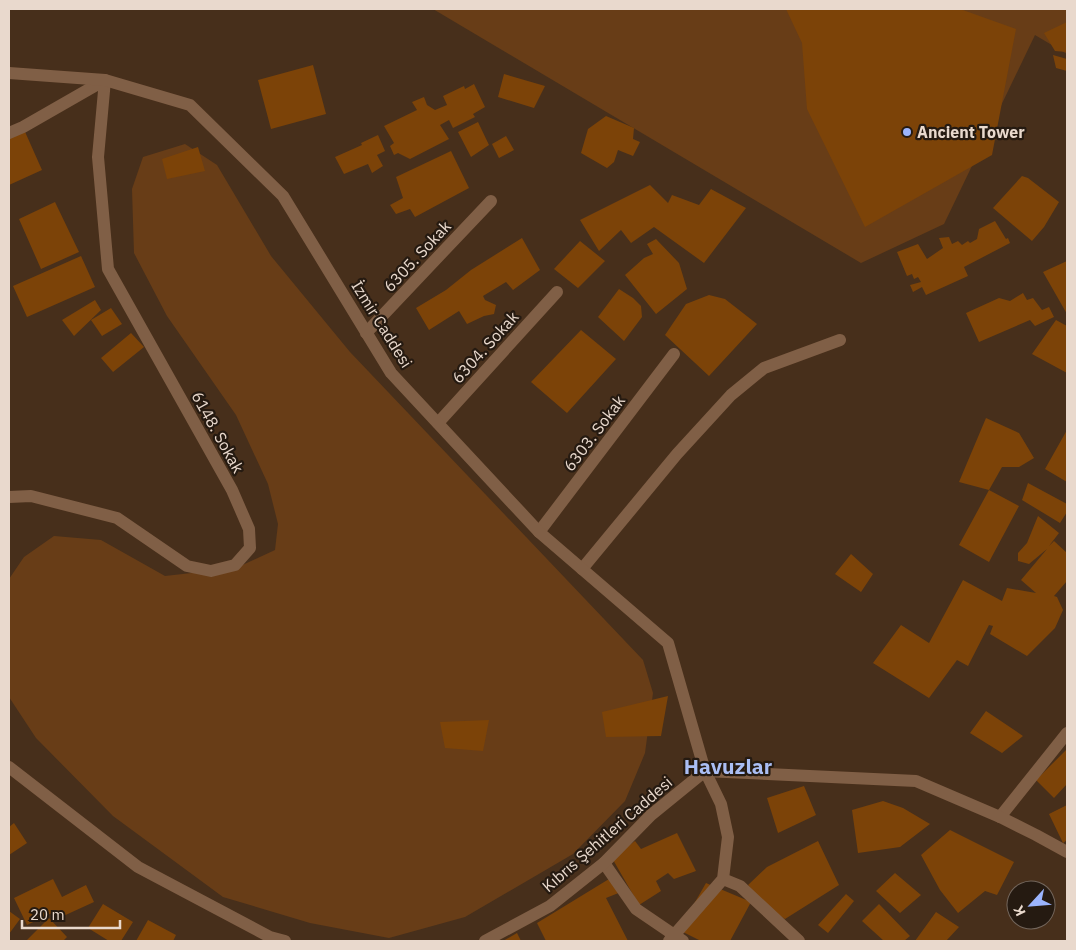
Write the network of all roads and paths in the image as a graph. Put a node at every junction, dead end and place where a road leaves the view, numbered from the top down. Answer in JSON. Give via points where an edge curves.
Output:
{"nodes":[{"id":1,"x":9,"y":73,"type":"edge"},
{"id":2,"x":105,"y":80,"type":"junction"},
{"id":3,"x":9,"y":133,"type":"edge"},
{"id":4,"x":491,"y":201,"type":"dead end"},
{"id":5,"x":557,"y":292,"type":"dead end"},
{"id":6,"x":366,"y":333,"type":"junction"},
{"id":7,"x":840,"y":340,"type":"dead end"},
{"id":8,"x":674,"y":354,"type":"dead end"},
{"id":9,"x":438,"y":423,"type":"junction"},
{"id":10,"x":9,"y":497,"type":"edge"},
{"id":11,"x":539,"y":532,"type":"junction"},
{"id":12,"x":582,"y":569,"type":"junction"},
{"id":13,"x":1067,"y":733,"type":"edge"},
{"id":14,"x":9,"y":768,"type":"edge"},
{"id":15,"x":705,"y":770,"type":"junction"},
{"id":16,"x":1000,"y":817,"type":"junction"},
{"id":17,"x":1067,"y":852,"type":"edge"},
{"id":18,"x":604,"y":863,"type":"junction"},
{"id":19,"x":723,"y":879,"type":"junction"},
{"id":20,"x":675,"y":939,"type":"edge"},
{"id":21,"x":280,"y":941,"type":"edge"},
{"id":22,"x":485,"y":941,"type":"edge"},
{"id":23,"x":799,"y":941,"type":"edge"}],
"edges":[{"from":1,"to":2,"type":"street","name":"İzmir Caddesi"},
{"from":2,"to":3,"type":"street"},
{"from":2,"to":6,"type":"street","name":"İzmir Caddesi","via":[[190,105],[210,124],[283,196]]},
{"from":2,"to":10,"type":"street","name":"6148. Sokak","via":[[98,157],[108,269],[232,490],[248,529],[250,548],[235,565],[211,570],[188,566],[117,518],[31,496]]},
{"from":4,"to":6,"type":"street","name":"6305. Sokak"},
{"from":5,"to":9,"type":"street","name":"6304. Sokak"},
{"from":6,"to":9,"type":"street","name":"İzmir Caddesi","via":[[391,373]]},
{"from":7,"to":12,"type":"street","via":[[764,368],[731,396],[677,454]]},
{"from":8,"to":11,"type":"street","name":"6303. Sokak"},
{"from":9,"to":11,"type":"street","name":"İzmir Caddesi"},
{"from":11,"to":12,"type":"street","name":"İzmir Caddesi"},
{"from":12,"to":15,"type":"street","name":"İzmir Caddesi","via":[[668,643]]},
{"from":13,"to":16,"type":"street"},
{"from":14,"to":21,"type":"street","via":[[138,867]]},
{"from":15,"to":16,"type":"street","via":[[916,781]]},
{"from":15,"to":18,"type":"street","name":"Kıbrıs Şehitleri Caddesi","via":[[651,815]]},
{"from":15,"to":19,"type":"street","name":"İzmir Caddesi","via":[[721,804],[728,836]]},
{"from":16,"to":17,"type":"street"},
{"from":18,"to":20,"type":"street","via":[[636,909]]},
{"from":18,"to":22,"type":"street","name":"Kıbrıs Şehitleri Caddesi","via":[[550,906]]},
{"from":19,"to":20,"type":"street"},
{"from":19,"to":23,"type":"street","via":[[740,886]]}]}
